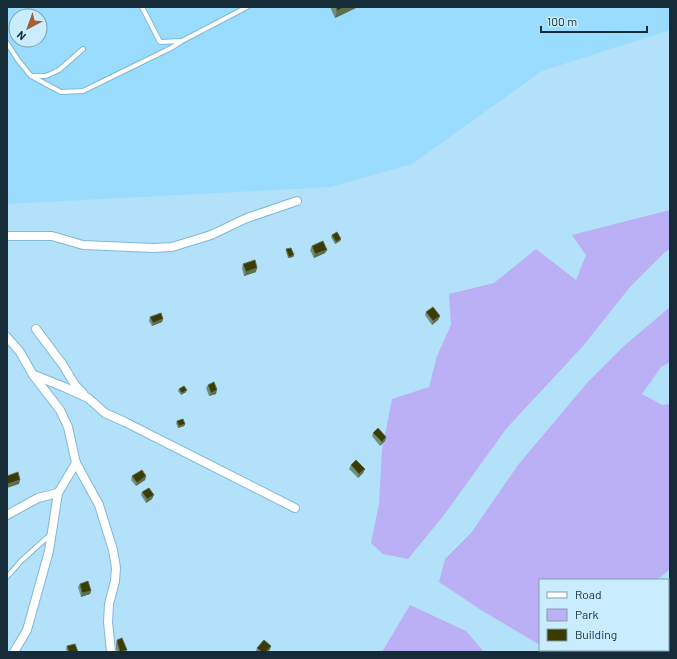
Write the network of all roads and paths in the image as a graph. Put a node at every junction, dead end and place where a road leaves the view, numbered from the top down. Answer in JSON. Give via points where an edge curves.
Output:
{"nodes":[{"id":1,"x":142,"y":7,"type":"edge"},
{"id":2,"x":246,"y":7,"type":"edge"},
{"id":3,"x":182,"y":41,"type":"junction"},
{"id":4,"x":7,"y":43,"type":"edge"},
{"id":5,"x":83,"y":49,"type":"dead end"},
{"id":6,"x":32,"y":76,"type":"junction"},
{"id":7,"x":297,"y":202,"type":"dead end"},
{"id":8,"x":7,"y":236,"type":"edge"},
{"id":9,"x":36,"y":329,"type":"dead end"},
{"id":10,"x":7,"y":337,"type":"edge"},
{"id":11,"x":33,"y":375,"type":"junction"},
{"id":12,"x":88,"y":398,"type":"junction"},
{"id":13,"x":76,"y":463,"type":"junction"},
{"id":14,"x":58,"y":493,"type":"junction"},
{"id":15,"x":295,"y":508,"type":"dead end"},
{"id":16,"x":7,"y":515,"type":"edge"},
{"id":17,"x":52,"y":533,"type":"junction"},
{"id":18,"x":7,"y":577,"type":"edge"},
{"id":19,"x":14,"y":652,"type":"edge"},
{"id":20,"x":111,"y":652,"type":"edge"}],
"edges":[{"from":1,"to":3,"type":"lane","via":[[160,42]]},
{"from":2,"to":3,"type":"lane"},
{"from":3,"to":6,"type":"lane","via":[[83,91],[61,92]]},
{"from":4,"to":6,"type":"lane"},
{"from":5,"to":6,"type":"lane","via":[[58,70],[46,76]]},
{"from":7,"to":8,"type":"street","via":[[172,247],[83,245],[52,236]]},
{"from":9,"to":12,"type":"street","via":[[75,385]]},
{"from":10,"to":11,"type":"street","via":[[20,352]]},
{"from":11,"to":12,"type":"street"},
{"from":11,"to":13,"type":"street","via":[[60,410],[68,427]]},
{"from":12,"to":15,"type":"street","via":[[106,413]]},
{"from":13,"to":14,"type":"street"},
{"from":13,"to":20,"type":"street","via":[[99,506],[116,568],[109,604]]},
{"from":14,"to":16,"type":"street","via":[[38,498]]},
{"from":14,"to":17,"type":"street"},
{"from":17,"to":18,"type":"lane"},
{"from":17,"to":19,"type":"street","via":[[27,630]]}]}
